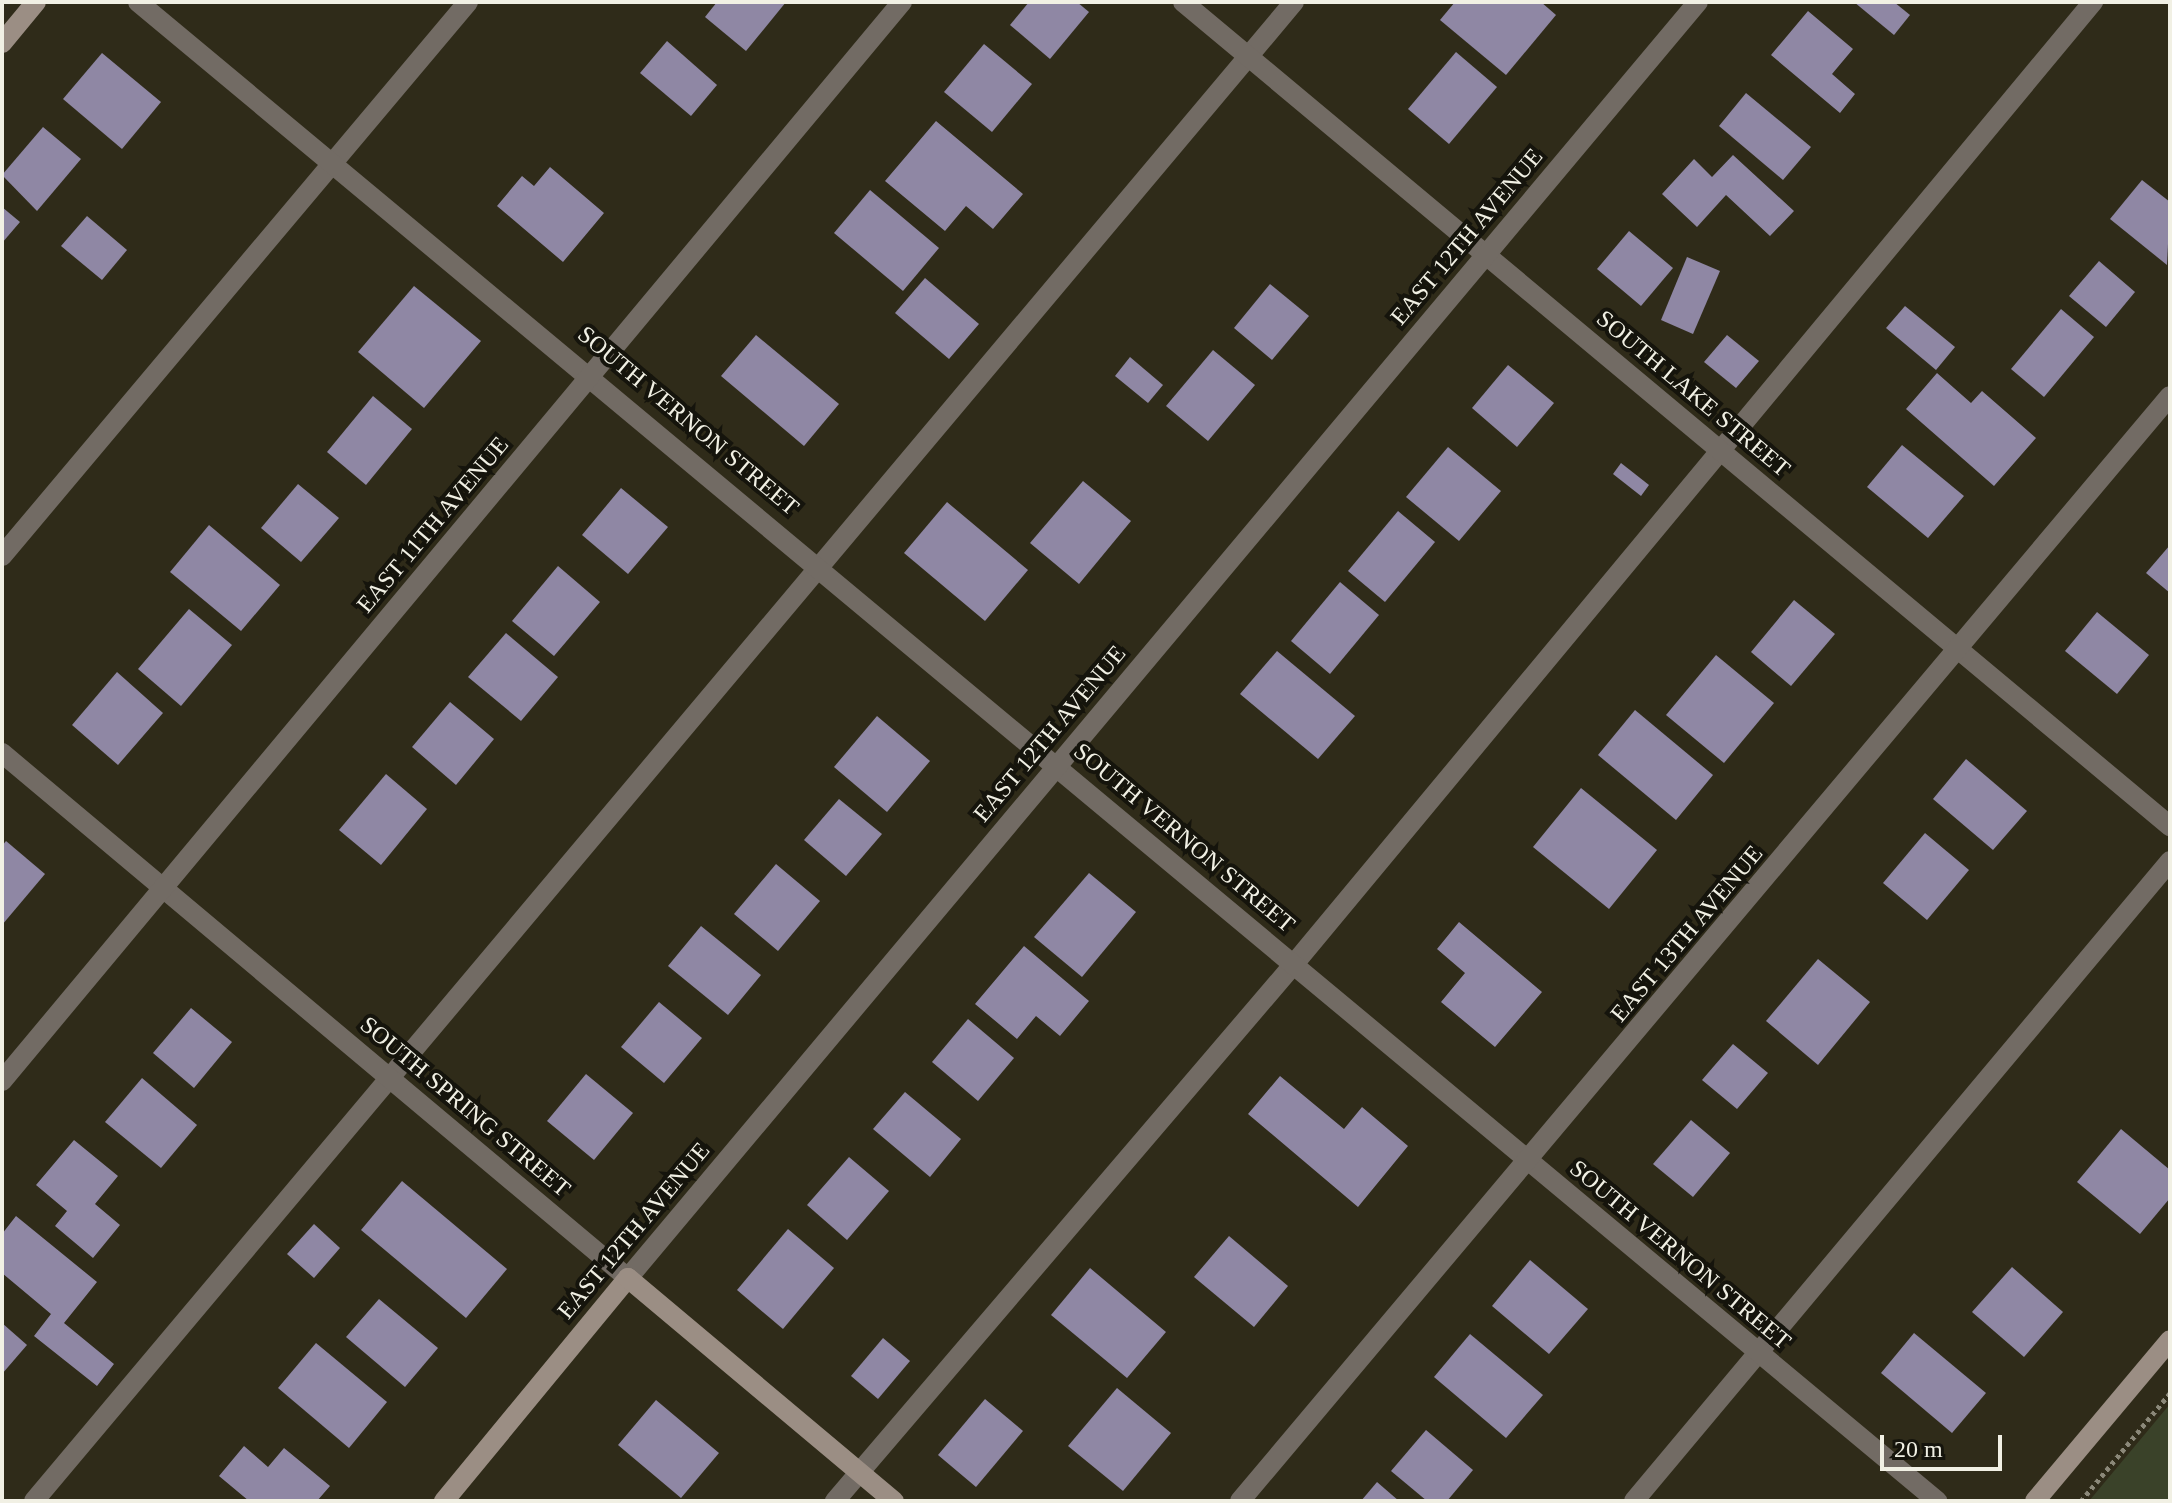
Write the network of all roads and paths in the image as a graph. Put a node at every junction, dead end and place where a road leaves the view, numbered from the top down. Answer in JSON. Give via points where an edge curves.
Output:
{"nodes":[{"id":1,"x":36,"y":2,"type":"edge"},
{"id":2,"x":138,"y":2,"type":"edge"},
{"id":3,"x":468,"y":2,"type":"edge"},
{"id":4,"x":902,"y":2,"type":"edge"},
{"id":5,"x":1183,"y":2,"type":"edge"},
{"id":6,"x":1294,"y":2,"type":"edge"},
{"id":7,"x":1698,"y":2,"type":"edge"},
{"id":8,"x":2093,"y":2,"type":"edge"},
{"id":9,"x":2,"y":43,"type":"edge"},
{"id":10,"x":1249,"y":57,"type":"junction"},
{"id":11,"x":333,"y":162,"type":"junction"},
{"id":12,"x":1487,"y":254,"type":"junction"},
{"id":13,"x":593,"y":375,"type":"junction"},
{"id":14,"x":2170,"y":396,"type":"edge"},
{"id":15,"x":1721,"y":452,"type":"junction"},
{"id":16,"x":2,"y":556,"type":"edge"},
{"id":17,"x":824,"y":568,"type":"junction"},
{"id":18,"x":1957,"y":651,"type":"junction"},
{"id":19,"x":2,"y":753,"type":"edge"},
{"id":20,"x":1058,"y":766,"type":"junction"},
{"id":21,"x":2170,"y":826,"type":"edge"},
{"id":22,"x":2170,"y":861,"type":"edge"},
{"id":23,"x":163,"y":888,"type":"junction"},
{"id":24,"x":1294,"y":964,"type":"junction"},
{"id":25,"x":2,"y":1081,"type":"edge"},
{"id":26,"x":393,"y":1081,"type":"junction"},
{"id":27,"x":1530,"y":1163,"type":"junction"},
{"id":28,"x":628,"y":1278,"type":"junction"},
{"id":29,"x":2170,"y":1340,"type":"edge"},
{"id":30,"x":1757,"y":1353,"type":"junction"},
{"id":31,"x":2170,"y":1393,"type":"edge"},
{"id":32,"x":859,"y":1472,"type":"junction"},
{"id":33,"x":34,"y":1501,"type":"edge"},
{"id":34,"x":444,"y":1501,"type":"edge"},
{"id":35,"x":835,"y":1501,"type":"edge"},
{"id":36,"x":894,"y":1501,"type":"edge"},
{"id":37,"x":1240,"y":1501,"type":"edge"},
{"id":38,"x":1634,"y":1501,"type":"edge"},
{"id":39,"x":1937,"y":1501,"type":"edge"},
{"id":40,"x":2035,"y":1501,"type":"edge"},
{"id":41,"x":2081,"y":1501,"type":"edge"}],
"edges":[{"from":1,"to":9,"type":"street"},
{"from":2,"to":11,"type":"street","name":"SOUTH VERNON STREET"},
{"from":3,"to":11,"type":"street"},
{"from":4,"to":13,"type":"street","name":"EAST 11TH AVENUE"},
{"from":5,"to":10,"type":"street","name":"SOUTH LAKE STREET"},
{"from":6,"to":10,"type":"street"},
{"from":7,"to":12,"type":"street","name":"EAST 12TH AVENUE"},
{"from":8,"to":15,"type":"street"},
{"from":10,"to":12,"type":"street","name":"SOUTH LAKE STREET"},
{"from":10,"to":17,"type":"street"},
{"from":11,"to":13,"type":"street","name":"SOUTH VERNON STREET"},
{"from":11,"to":16,"type":"street"},
{"from":12,"to":15,"type":"street","name":"SOUTH LAKE STREET"},
{"from":12,"to":20,"type":"street","name":"EAST 12TH AVENUE"},
{"from":13,"to":17,"type":"street","name":"SOUTH VERNON STREET"},
{"from":13,"to":23,"type":"street","name":"EAST 11TH AVENUE"},
{"from":14,"to":18,"type":"street","name":"EAST 13TH AVENUE"},
{"from":15,"to":18,"type":"street","name":"SOUTH LAKE STREET"},
{"from":15,"to":24,"type":"street"},
{"from":17,"to":20,"type":"street","name":"SOUTH VERNON STREET"},
{"from":17,"to":26,"type":"street"},
{"from":18,"to":21,"type":"street","name":"SOUTH LAKE STREET"},
{"from":18,"to":27,"type":"street","name":"EAST 13TH AVENUE"},
{"from":19,"to":23,"type":"street","name":"SOUTH SPRING STREET"},
{"from":20,"to":24,"type":"street","name":"SOUTH VERNON STREET"},
{"from":20,"to":28,"type":"street","name":"EAST 12TH AVENUE"},
{"from":22,"to":30,"type":"street"},
{"from":23,"to":25,"type":"street","name":"EAST 11TH AVENUE"},
{"from":23,"to":26,"type":"street","name":"SOUTH SPRING STREET"},
{"from":24,"to":27,"type":"street","name":"SOUTH VERNON STREET"},
{"from":24,"to":32,"type":"street"},
{"from":26,"to":28,"type":"street","name":"SOUTH SPRING STREET"},
{"from":26,"to":33,"type":"street"},
{"from":27,"to":30,"type":"street","name":"SOUTH VERNON STREET"},
{"from":27,"to":37,"type":"street","name":"EAST 13TH AVENUE"},
{"from":28,"to":32,"type":"street","name":"SOUTH SPRING STREET"},
{"from":28,"to":34,"type":"street","name":"EAST 12TH AVENUE"},
{"from":29,"to":40,"type":"street"},
{"from":30,"to":38,"type":"street"},
{"from":30,"to":39,"type":"street","name":"SOUTH VERNON STREET"},
{"from":31,"to":41,"type":"path"},
{"from":32,"to":35,"type":"street"},
{"from":32,"to":36,"type":"street","name":"SOUTH SPRING STREET"}]}
